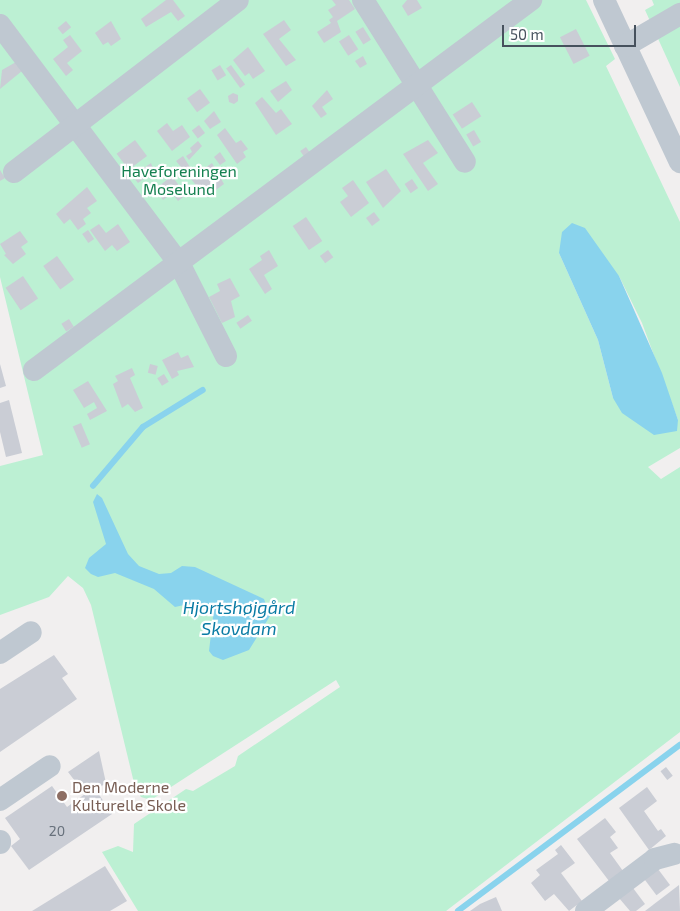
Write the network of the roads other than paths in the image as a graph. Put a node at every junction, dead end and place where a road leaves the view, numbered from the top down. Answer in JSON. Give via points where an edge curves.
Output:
{"nodes":[{"id":1,"x":238,"y":0,"type":"edge"},
{"id":2,"x":363,"y":0,"type":"edge"},
{"id":3,"x":532,"y":0,"type":"edge"},
{"id":4,"x":604,"y":0,"type":"edge"},
{"id":5,"x":680,"y":14,"type":"edge"},
{"id":6,"x":0,"y":25,"type":"edge"},
{"id":7,"x":625,"y":46,"type":"junction"},
{"id":8,"x":418,"y":86,"type":"junction"},
{"id":9,"x":75,"y":124,"type":"junction"},
{"id":10,"x":465,"y":162,"type":"dead end"},
{"id":11,"x":680,"y":162,"type":"edge"},
{"id":12,"x":14,"y":172,"type":"dead end"},
{"id":13,"x":180,"y":265,"type":"junction"},
{"id":14,"x":226,"y":356,"type":"dead end"},
{"id":15,"x":34,"y":370,"type":"dead end"},
{"id":16,"x":31,"y":632,"type":"dead end"},
{"id":17,"x":0,"y":653,"type":"edge"},
{"id":18,"x":50,"y":766,"type":"dead end"},
{"id":19,"x":0,"y":800,"type":"edge"},
{"id":20,"x":678,"y":854,"type":"edge"},
{"id":21,"x":586,"y":911,"type":"edge"}],
"edges":[{"from":1,"to":9,"type":"street"},
{"from":2,"to":8,"type":"street"},
{"from":3,"to":8,"type":"street"},
{"from":4,"to":7,"type":"street"},
{"from":5,"to":7,"type":"street"},
{"from":6,"to":9,"type":"street"},
{"from":7,"to":11,"type":"street"},
{"from":8,"to":10,"type":"street"},
{"from":8,"to":13,"type":"street"},
{"from":9,"to":12,"type":"street"},
{"from":9,"to":13,"type":"street"},
{"from":13,"to":14,"type":"street"},
{"from":13,"to":15,"type":"street"},
{"from":16,"to":17,"type":"street"},
{"from":18,"to":19,"type":"street"},
{"from":20,"to":21,"type":"street","via":[[656,859]]}]}
